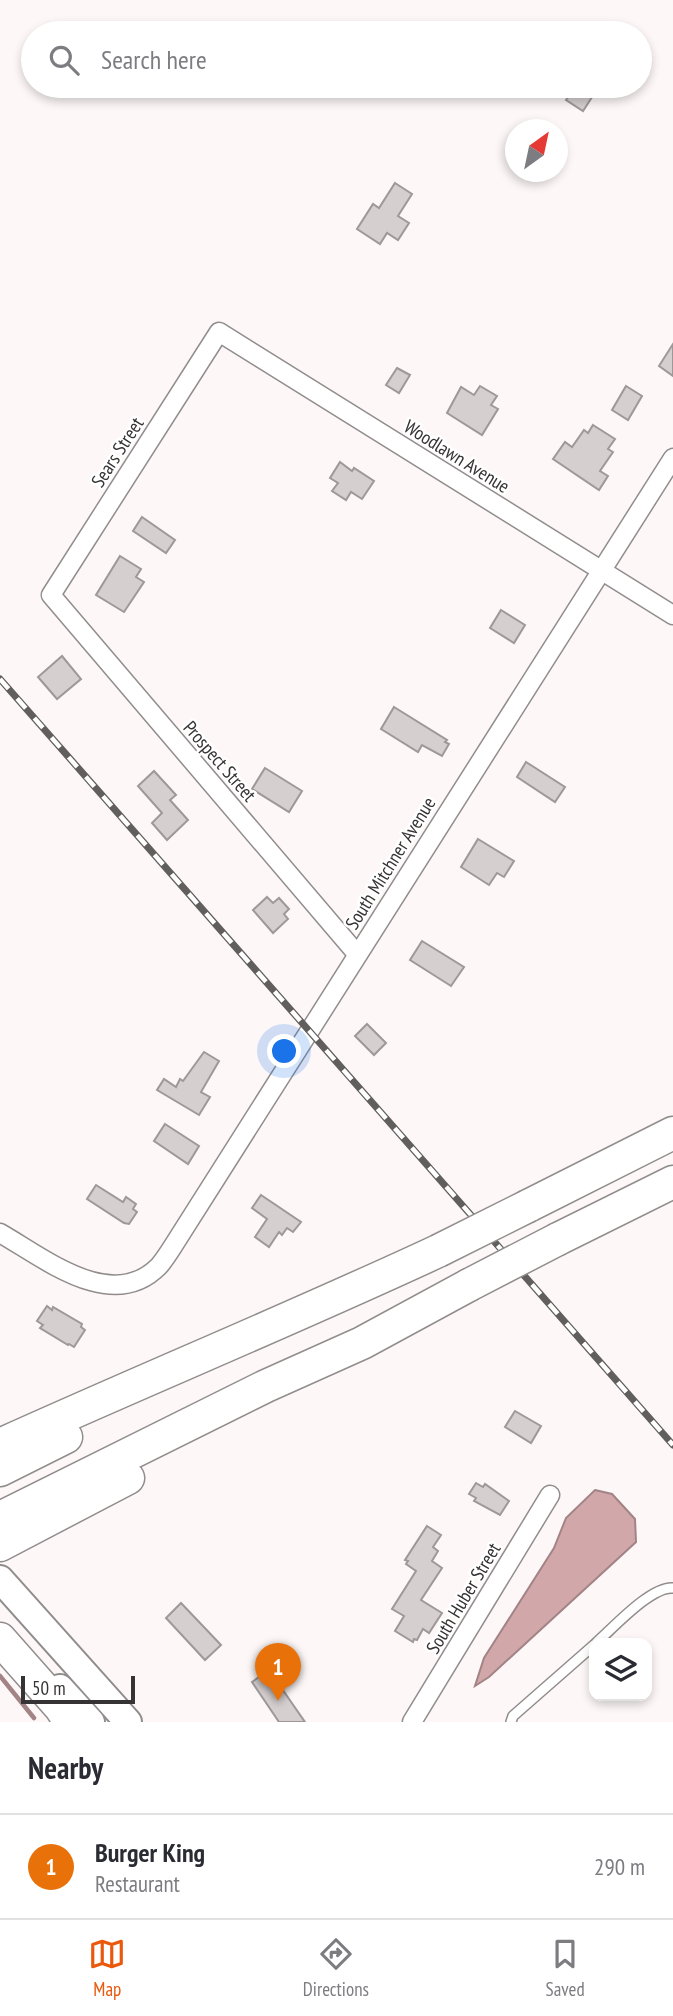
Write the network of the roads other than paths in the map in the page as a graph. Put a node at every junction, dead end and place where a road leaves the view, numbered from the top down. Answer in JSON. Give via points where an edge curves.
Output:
{"nodes":[{"id":1,"x":219,"y":332,"type":"joint"},
{"id":2,"x":673,"y":457,"type":"edge"},
{"id":3,"x":601,"y":571,"type":"junction"},
{"id":4,"x":51,"y":595,"type":"joint"},
{"id":5,"x":673,"y":615,"type":"edge"},
{"id":6,"x":358,"y":954,"type":"junction"},
{"id":7,"x":673,"y":1133,"type":"edge"},
{"id":8,"x":673,"y":1182,"type":"edge"},
{"id":9,"x":0,"y":1233,"type":"edge"},
{"id":10,"x":332,"y":1301,"type":"junction"},
{"id":11,"x":0,"y":1445,"type":"edge"},
{"id":12,"x":0,"y":1470,"type":"edge"},
{"id":13,"x":550,"y":1495,"type":"dead end"},
{"id":14,"x":5,"y":1529,"type":"edge"},
{"id":15,"x":0,"y":1579,"type":"edge"},
{"id":16,"x":673,"y":1588,"type":"edge"},
{"id":17,"x":0,"y":1622,"type":"edge"},
{"id":18,"x":602,"y":1638,"type":"edge"},
{"id":19,"x":0,"y":1639,"type":"edge"},
{"id":20,"x":589,"y":1649,"type":"edge"},
{"id":21,"x":70,"y":1722,"type":"edge"},
{"id":22,"x":90,"y":1722,"type":"edge"},
{"id":23,"x":128,"y":1722,"type":"edge"},
{"id":24,"x":412,"y":1722,"type":"edge"},
{"id":25,"x":511,"y":1722,"type":"edge"}],
"edges":[{"from":1,"to":3,"type":"street","name":"Woodlawn Avenue"},
{"from":1,"to":4,"type":"street","name":"Sears Street"},
{"from":2,"to":3,"type":"street","name":"South Mitchner Avenue"},
{"from":3,"to":5,"type":"street","name":"Woodlawn Avenue"},
{"from":3,"to":6,"type":"street","name":"South Mitchner Avenue"},
{"from":4,"to":6,"type":"street","name":"Prospect Street"},
{"from":6,"to":9,"type":"street","name":"South Mitchner Avenue","via":[[159,1266],[134,1282],[108,1285],[80,1277]]},
{"from":7,"to":10,"type":"highway","bridge":true},
{"from":8,"to":14,"type":"highway","bridge":true,"via":[[362,1343],[266,1386]]},
{"from":10,"to":11,"type":"highway"},
{"from":10,"to":12,"type":"highway"},
{"from":13,"to":24,"type":"street","name":"South Huber Street"},
{"from":15,"to":23,"type":"main road"},
{"from":16,"to":18,"type":"lane","via":[[653,1593]]},
{"from":17,"to":22,"type":"main road"},
{"from":19,"to":21,"type":"highway"},
{"from":20,"to":25,"type":"lane"}]}
